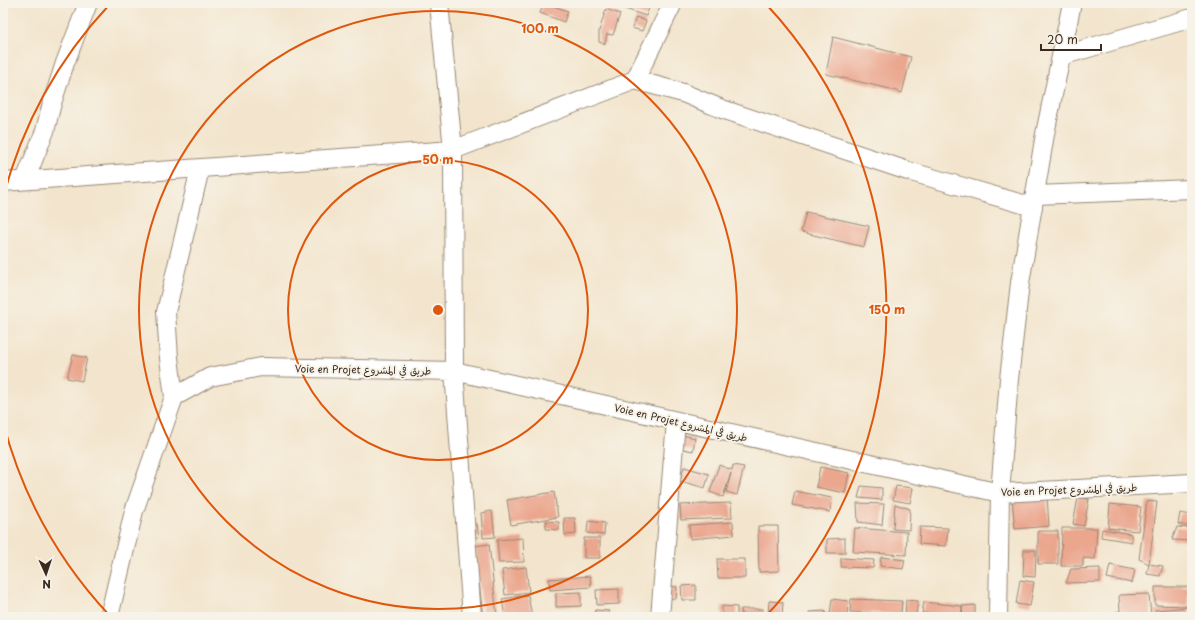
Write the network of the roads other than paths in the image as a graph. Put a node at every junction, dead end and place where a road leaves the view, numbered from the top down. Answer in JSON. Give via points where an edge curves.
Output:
{"nodes":[{"id":1,"x":88,"y":3,"type":"edge"},
{"id":2,"x":439,"y":3,"type":"edge"},
{"id":3,"x":673,"y":3,"type":"edge"},
{"id":4,"x":1072,"y":3,"type":"edge"},
{"id":5,"x":1192,"y":18,"type":"edge"},
{"id":6,"x":1061,"y":56,"type":"junction"},
{"id":7,"x":635,"y":80,"type":"junction"},
{"id":8,"x":453,"y":150,"type":"junction"},
{"id":9,"x":200,"y":168,"type":"junction"},
{"id":10,"x":25,"y":180,"type":"junction"},
{"id":11,"x":3,"y":182,"type":"edge"},
{"id":12,"x":1192,"y":189,"type":"edge"},
{"id":13,"x":1034,"y":201,"type":"junction"},
{"id":14,"x":454,"y":371,"type":"junction"},
{"id":15,"x":174,"y":397,"type":"junction"},
{"id":16,"x":676,"y":421,"type":"junction"},
{"id":17,"x":1192,"y":483,"type":"edge"},
{"id":18,"x":1000,"y":493,"type":"junction"},
{"id":19,"x":109,"y":617,"type":"edge"},
{"id":20,"x":472,"y":617,"type":"edge"},
{"id":21,"x":660,"y":617,"type":"edge"},
{"id":22,"x":998,"y":617,"type":"edge"}],
"edges":[{"from":1,"to":10,"type":"street","via":[[65,63],[45,131]]},
{"from":2,"to":8,"type":"street"},
{"from":3,"to":7,"type":"street"},
{"from":4,"to":6,"type":"street"},
{"from":5,"to":6,"type":"street"},
{"from":6,"to":13,"type":"street"},
{"from":7,"to":8,"type":"street"},
{"from":7,"to":13,"type":"street","via":[[683,93],[722,109],[900,169]]},
{"from":8,"to":9,"type":"street"},
{"from":8,"to":14,"type":"street"},
{"from":9,"to":10,"type":"street"},
{"from":9,"to":15,"type":"street","via":[[166,312]]},
{"from":10,"to":11,"type":"street"},
{"from":12,"to":13,"type":"street"},
{"from":13,"to":18,"type":"street","via":[[1020,283]]},
{"from":14,"to":15,"type":"street","name":"Voie en Projet طريق في المشروع","via":[[261,367],[210,377]]},
{"from":14,"to":16,"type":"street","name":"Voie en Projet طريق في المشروع"},
{"from":14,"to":20,"type":"street"},
{"from":15,"to":19,"type":"street","via":[[134,511]]},
{"from":16,"to":18,"type":"street","name":"Voie en Projet طريق في المشروع"},
{"from":16,"to":21,"type":"street"},
{"from":17,"to":18,"type":"street","name":"Voie en Projet طريق في المشروع"},
{"from":18,"to":22,"type":"street"}]}
